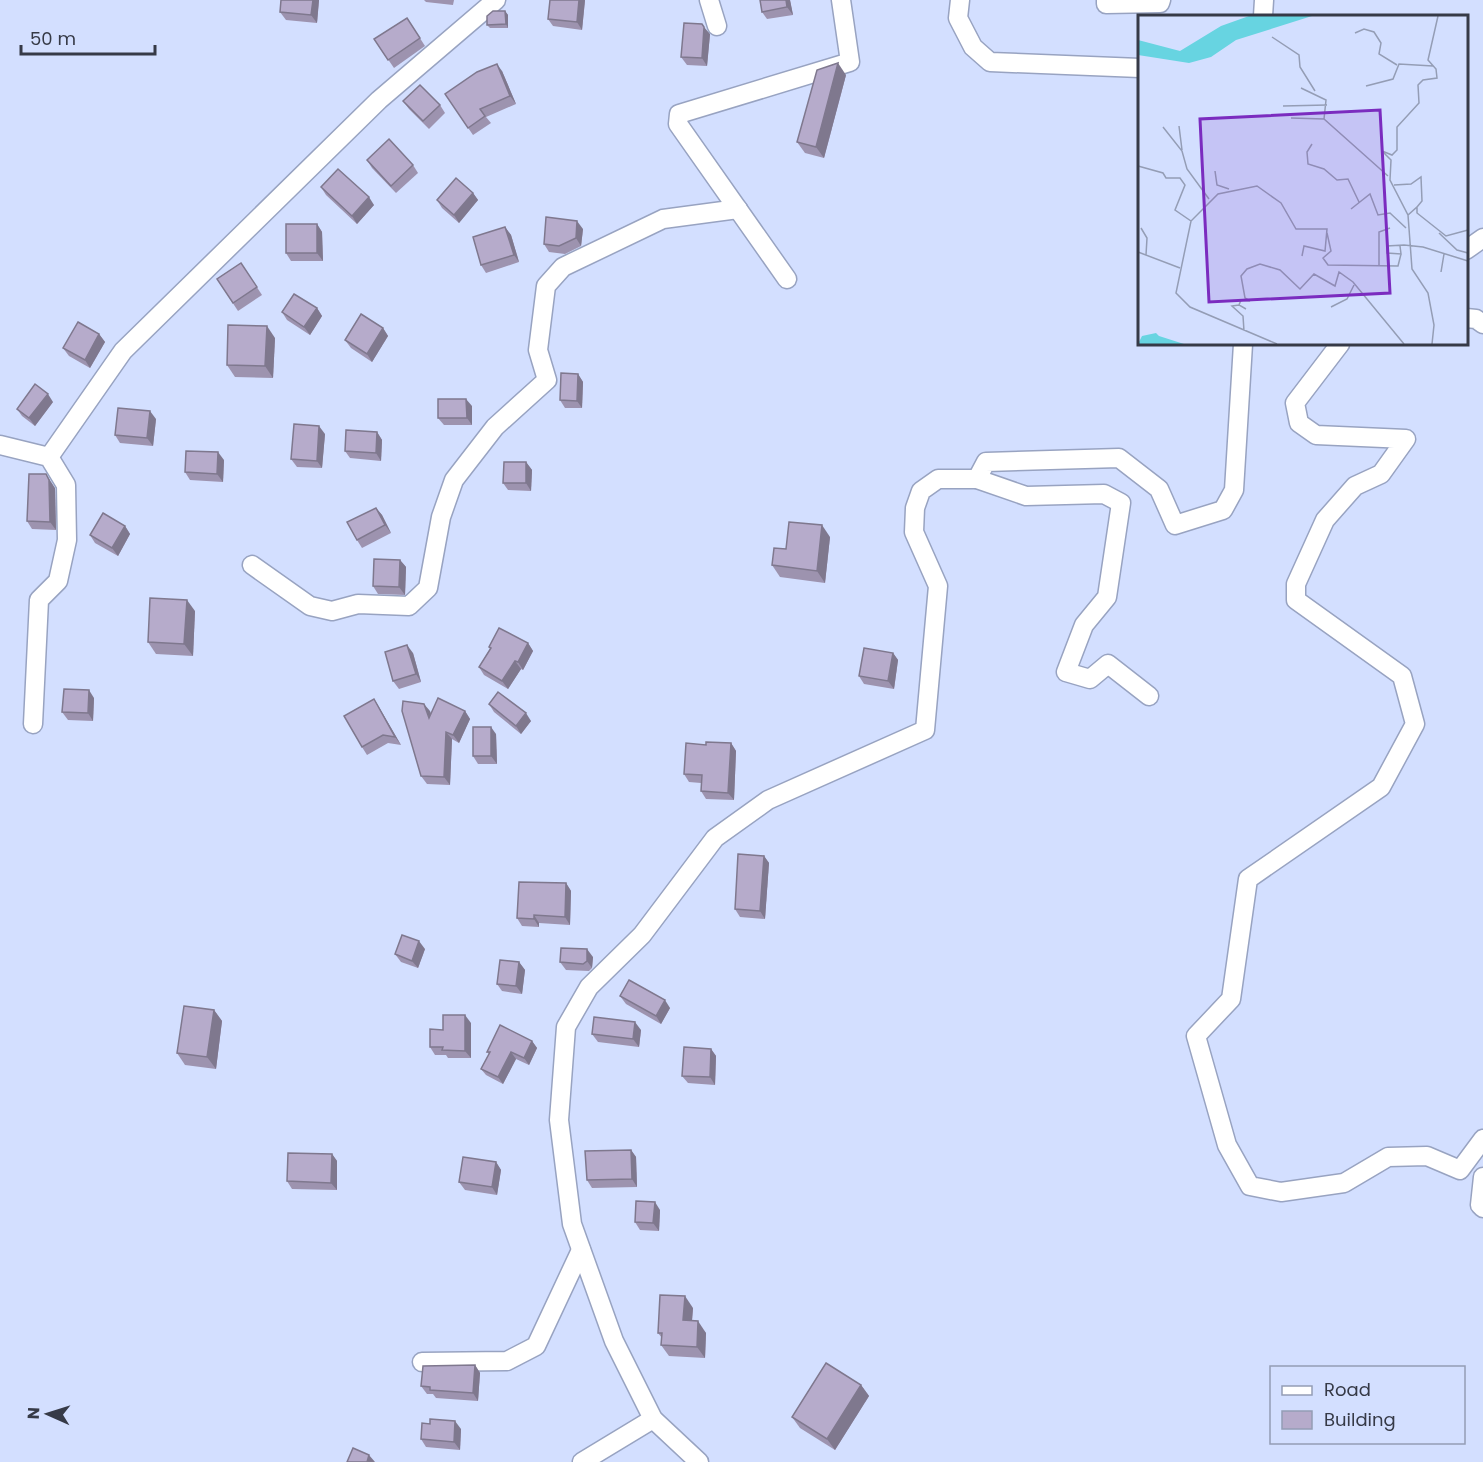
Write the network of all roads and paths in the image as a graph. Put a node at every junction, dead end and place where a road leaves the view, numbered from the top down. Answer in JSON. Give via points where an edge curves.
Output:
{"nodes":[{"id":1,"x":496,"y":0,"type":"edge"},
{"id":2,"x":709,"y":0,"type":"edge"},
{"id":3,"x":841,"y":0,"type":"edge"},
{"id":4,"x":960,"y":0,"type":"edge"},
{"id":5,"x":1106,"y":0,"type":"edge"},
{"id":6,"x":1161,"y":0,"type":"edge"},
{"id":7,"x":1264,"y":0,"type":"edge"},
{"id":8,"x":1263,"y":15,"type":"edge"},
{"id":9,"x":717,"y":26,"type":"dead end"},
{"id":10,"x":1138,"y":68,"type":"edge"},
{"id":11,"x":738,"y":209,"type":"junction"},
{"id":12,"x":1483,"y":238,"type":"edge"},
{"id":13,"x":1468,"y":249,"type":"edge"},
{"id":14,"x":787,"y":279,"type":"dead end"},
{"id":15,"x":1468,"y":318,"type":"edge"},
{"id":16,"x":1483,"y":324,"type":"edge"},
{"id":17,"x":1243,"y":345,"type":"edge"},
{"id":18,"x":1339,"y":345,"type":"edge"},
{"id":19,"x":0,"y":445,"type":"edge"},
{"id":20,"x":49,"y":457,"type":"junction"},
{"id":21,"x":978,"y":479,"type":"junction"},
{"id":22,"x":252,"y":565,"type":"dead end"},
{"id":23,"x":1149,"y":696,"type":"dead end"},
{"id":24,"x":33,"y":724,"type":"dead end"},
{"id":25,"x":1483,"y":1139,"type":"edge"},
{"id":26,"x":1483,"y":1177,"type":"edge"},
{"id":27,"x":1483,"y":1208,"type":"edge"},
{"id":28,"x":581,"y":1250,"type":"junction"},
{"id":29,"x":422,"y":1362,"type":"dead end"},
{"id":30,"x":653,"y":1419,"type":"junction"},
{"id":31,"x":582,"y":1462,"type":"edge"},
{"id":32,"x":699,"y":1462,"type":"edge"}],
"edges":[{"from":1,"to":20,"type":"street","via":[[379,100],[123,351]]},
{"from":2,"to":9,"type":"street"},
{"from":3,"to":11,"type":"street","via":[[850,62],[679,114],[678,124]]},
{"from":4,"to":10,"type":"street","via":[[958,18],[973,47],[990,62]]},
{"from":5,"to":6,"type":"street","via":[[1106,4]]},
{"from":7,"to":8,"type":"street"},
{"from":11,"to":14,"type":"street"},
{"from":11,"to":22,"type":"street","via":[[663,219],[562,267],[546,286],[538,351],[548,380],[495,428],[454,480],[441,517],[428,588],[410,606],[358,604],[332,611],[310,606]]},
{"from":12,"to":13,"type":"street"},
{"from":15,"to":16,"type":"street"},
{"from":17,"to":21,"type":"street","via":[[1234,490],[1223,510],[1175,525],[1159,489],[1119,458],[986,462]]},
{"from":18,"to":25,"type":"street","via":[[1295,403],[1299,423],[1316,435],[1406,439],[1381,474],[1355,486],[1324,520],[1296,584],[1296,600],[1402,676],[1415,724],[1381,787],[1248,879],[1231,999],[1196,1036],[1227,1145],[1250,1186],[1281,1192],[1344,1183],[1388,1157],[1427,1156],[1460,1170]]},
{"from":19,"to":20,"type":"street"},
{"from":20,"to":24,"type":"street","via":[[66,485],[67,540],[58,582],[39,600]]},
{"from":21,"to":23,"type":"street","via":[[1026,496],[1104,494],[1121,503],[1107,597],[1084,625],[1066,672],[1090,679],[1108,664]]},
{"from":21,"to":28,"type":"street","via":[[938,478],[921,491],[915,507],[914,532],[938,586],[925,730],[768,800],[715,838],[642,935],[589,987],[566,1027],[559,1120],[572,1224]]},
{"from":26,"to":27,"type":"street"},
{"from":28,"to":29,"type":"street","via":[[536,1346],[507,1361]]},
{"from":28,"to":30,"type":"street","via":[[614,1341]]},
{"from":30,"to":31,"type":"street"},
{"from":30,"to":32,"type":"street"}]}
